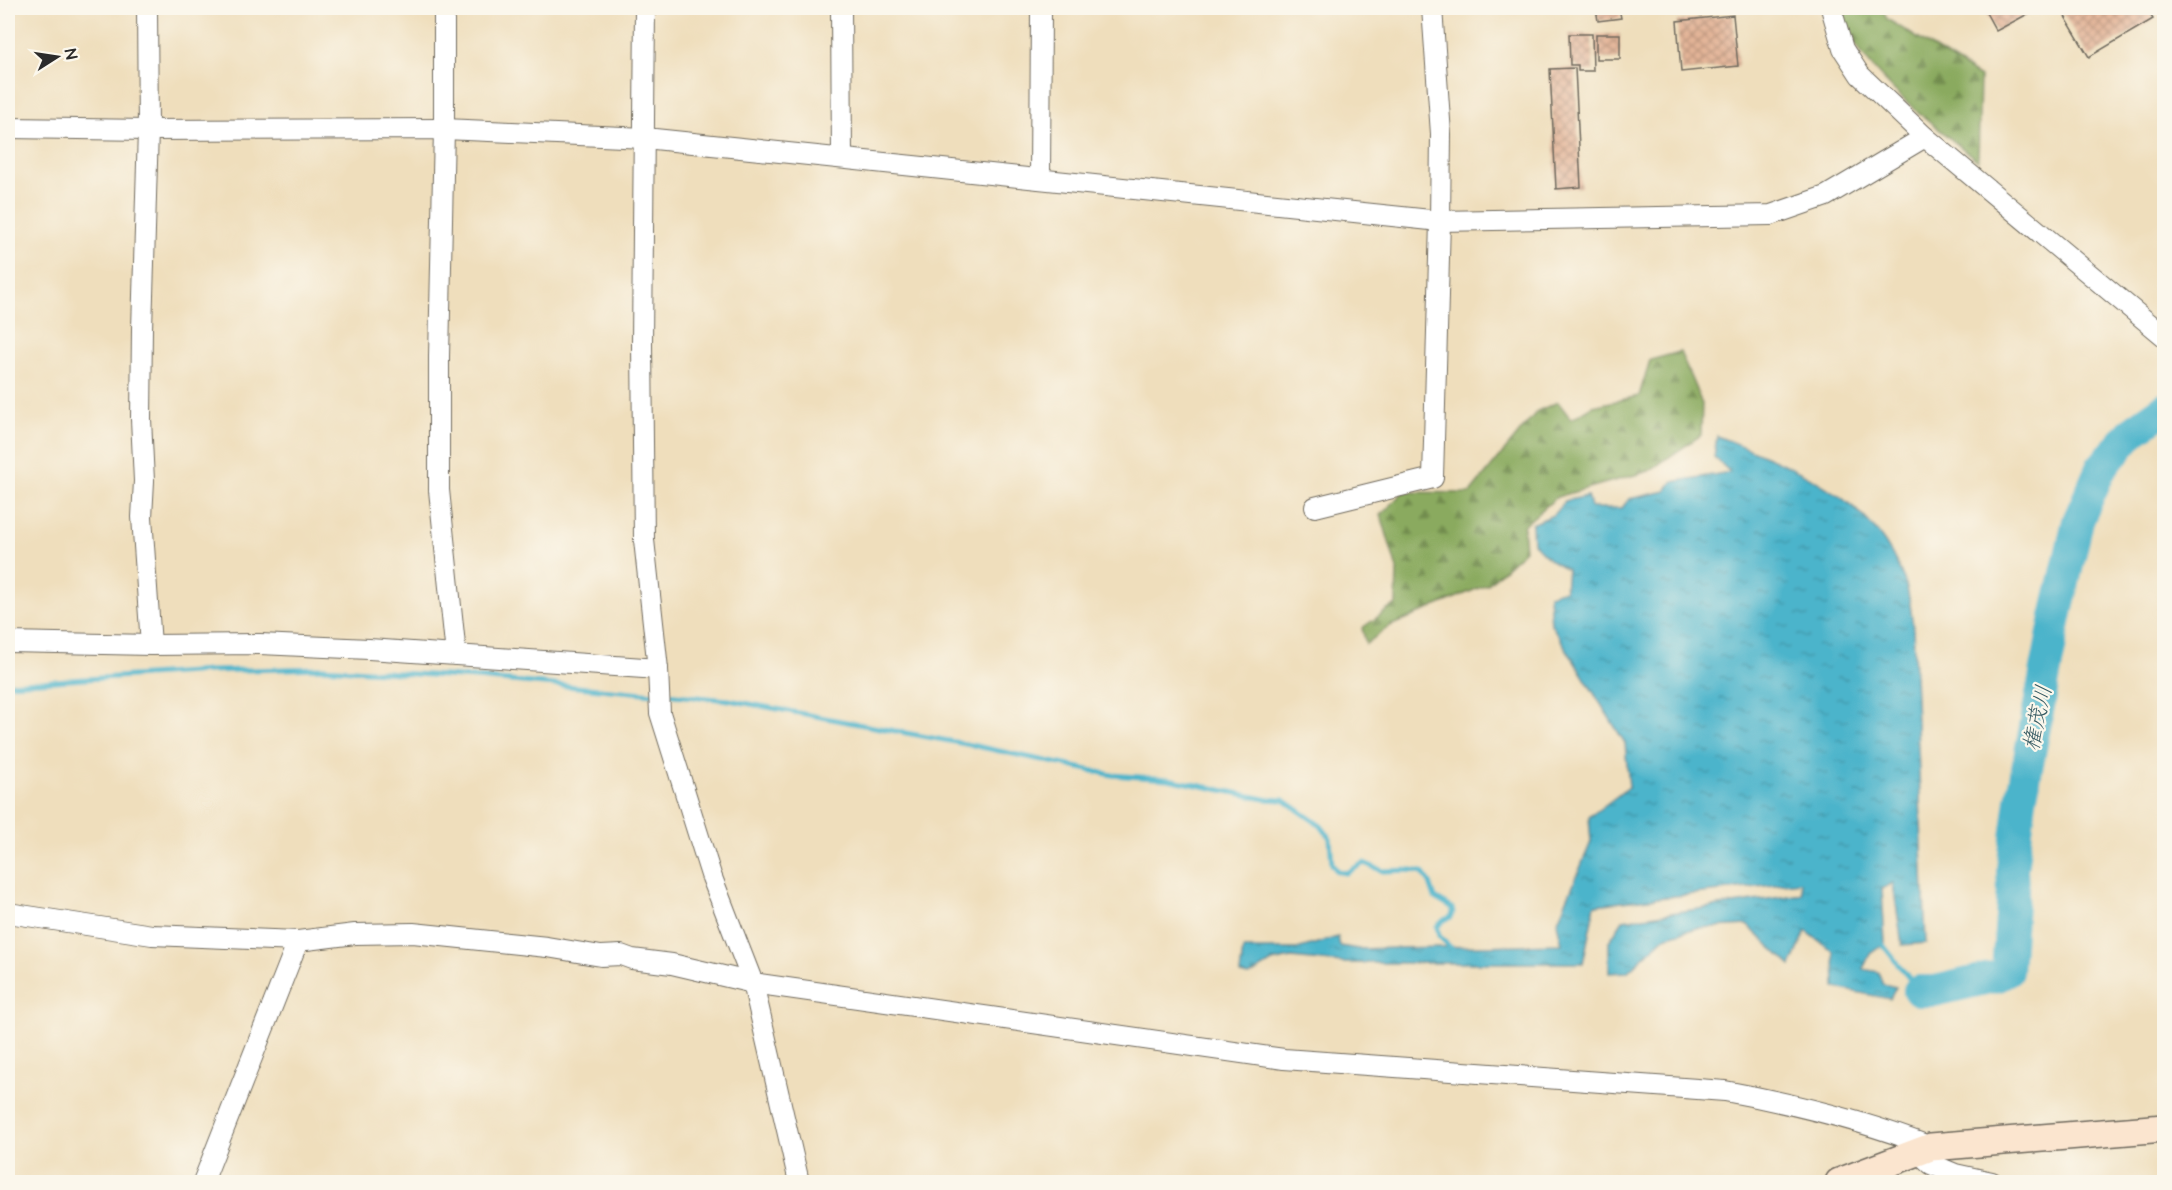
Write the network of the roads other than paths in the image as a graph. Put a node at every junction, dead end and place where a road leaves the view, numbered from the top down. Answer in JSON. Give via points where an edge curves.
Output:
{"nodes":[{"id":1,"x":147,"y":8,"type":"edge"},
{"id":2,"x":444,"y":8,"type":"edge"},
{"id":3,"x":645,"y":8,"type":"edge"},
{"id":4,"x":841,"y":8,"type":"edge"},
{"id":5,"x":1041,"y":8,"type":"edge"},
{"id":6,"x":1432,"y":8,"type":"edge"},
{"id":7,"x":1831,"y":8,"type":"edge"},
{"id":8,"x":8,"y":128,"type":"edge"},
{"id":9,"x":444,"y":129,"type":"junction"},
{"id":10,"x":148,"y":130,"type":"junction"},
{"id":11,"x":645,"y":138,"type":"junction"},
{"id":12,"x":1925,"y":138,"type":"junction"},
{"id":13,"x":842,"y":158,"type":"junction"},
{"id":14,"x":1040,"y":179,"type":"junction"},
{"id":15,"x":1440,"y":221,"type":"junction"},
{"id":16,"x":2164,"y":334,"type":"edge"},
{"id":17,"x":1315,"y":507,"type":"dead end"},
{"id":18,"x":8,"y":642,"type":"edge"},
{"id":19,"x":151,"y":645,"type":"junction"},
{"id":20,"x":456,"y":654,"type":"junction"},
{"id":21,"x":658,"y":675,"type":"junction"},
{"id":22,"x":8,"y":913,"type":"edge"},
{"id":23,"x":298,"y":941,"type":"junction"},
{"id":24,"x":753,"y":983,"type":"junction"},
{"id":25,"x":2164,"y":1128,"type":"edge"},
{"id":26,"x":1925,"y":1149,"type":"junction"},
{"id":27,"x":203,"y":1182,"type":"edge"},
{"id":28,"x":799,"y":1182,"type":"edge"},
{"id":29,"x":1839,"y":1182,"type":"edge"},
{"id":30,"x":1992,"y":1182,"type":"edge"}],
"edges":[{"from":1,"to":10,"type":"street"},
{"from":2,"to":9,"type":"street"},
{"from":3,"to":11,"type":"street"},
{"from":4,"to":13,"type":"street"},
{"from":5,"to":14,"type":"street"},
{"from":6,"to":15,"type":"street","via":[[1441,134]]},
{"from":7,"to":12,"type":"street","via":[[1843,49],[1860,75]]},
{"from":8,"to":10,"type":"street"},
{"from":9,"to":10,"type":"street"},
{"from":9,"to":11,"type":"street"},
{"from":9,"to":20,"type":"street","via":[[439,490]]},
{"from":10,"to":19,"type":"street","via":[[141,419],[142,517]]},
{"from":11,"to":13,"type":"street"},
{"from":11,"to":21,"type":"street","via":[[644,540]]},
{"from":12,"to":15,"type":"street","via":[[1826,196],[1771,215]]},
{"from":12,"to":16,"type":"street"},
{"from":13,"to":14,"type":"street"},
{"from":14,"to":15,"type":"street"},
{"from":15,"to":17,"type":"street","via":[[1433,478]]},
{"from":18,"to":19,"type":"street"},
{"from":19,"to":20,"type":"street","via":[[260,644]]},
{"from":20,"to":21,"type":"street"},
{"from":21,"to":24,"type":"street","via":[[660,713],[711,876]]},
{"from":22,"to":23,"type":"street","via":[[152,935]]},
{"from":23,"to":24,"type":"street","via":[[355,934],[413,933],[601,956],[621,955]]},
{"from":23,"to":27,"type":"street"},
{"from":24,"to":26,"type":"street","via":[[1284,1059],[1725,1091],[1888,1130]]},
{"from":24,"to":28,"type":"street"},
{"from":25,"to":26,"type":"main road"},
{"from":26,"to":29,"type":"main road"},
{"from":26,"to":30,"type":"street","via":[[1931,1164]]}]}
